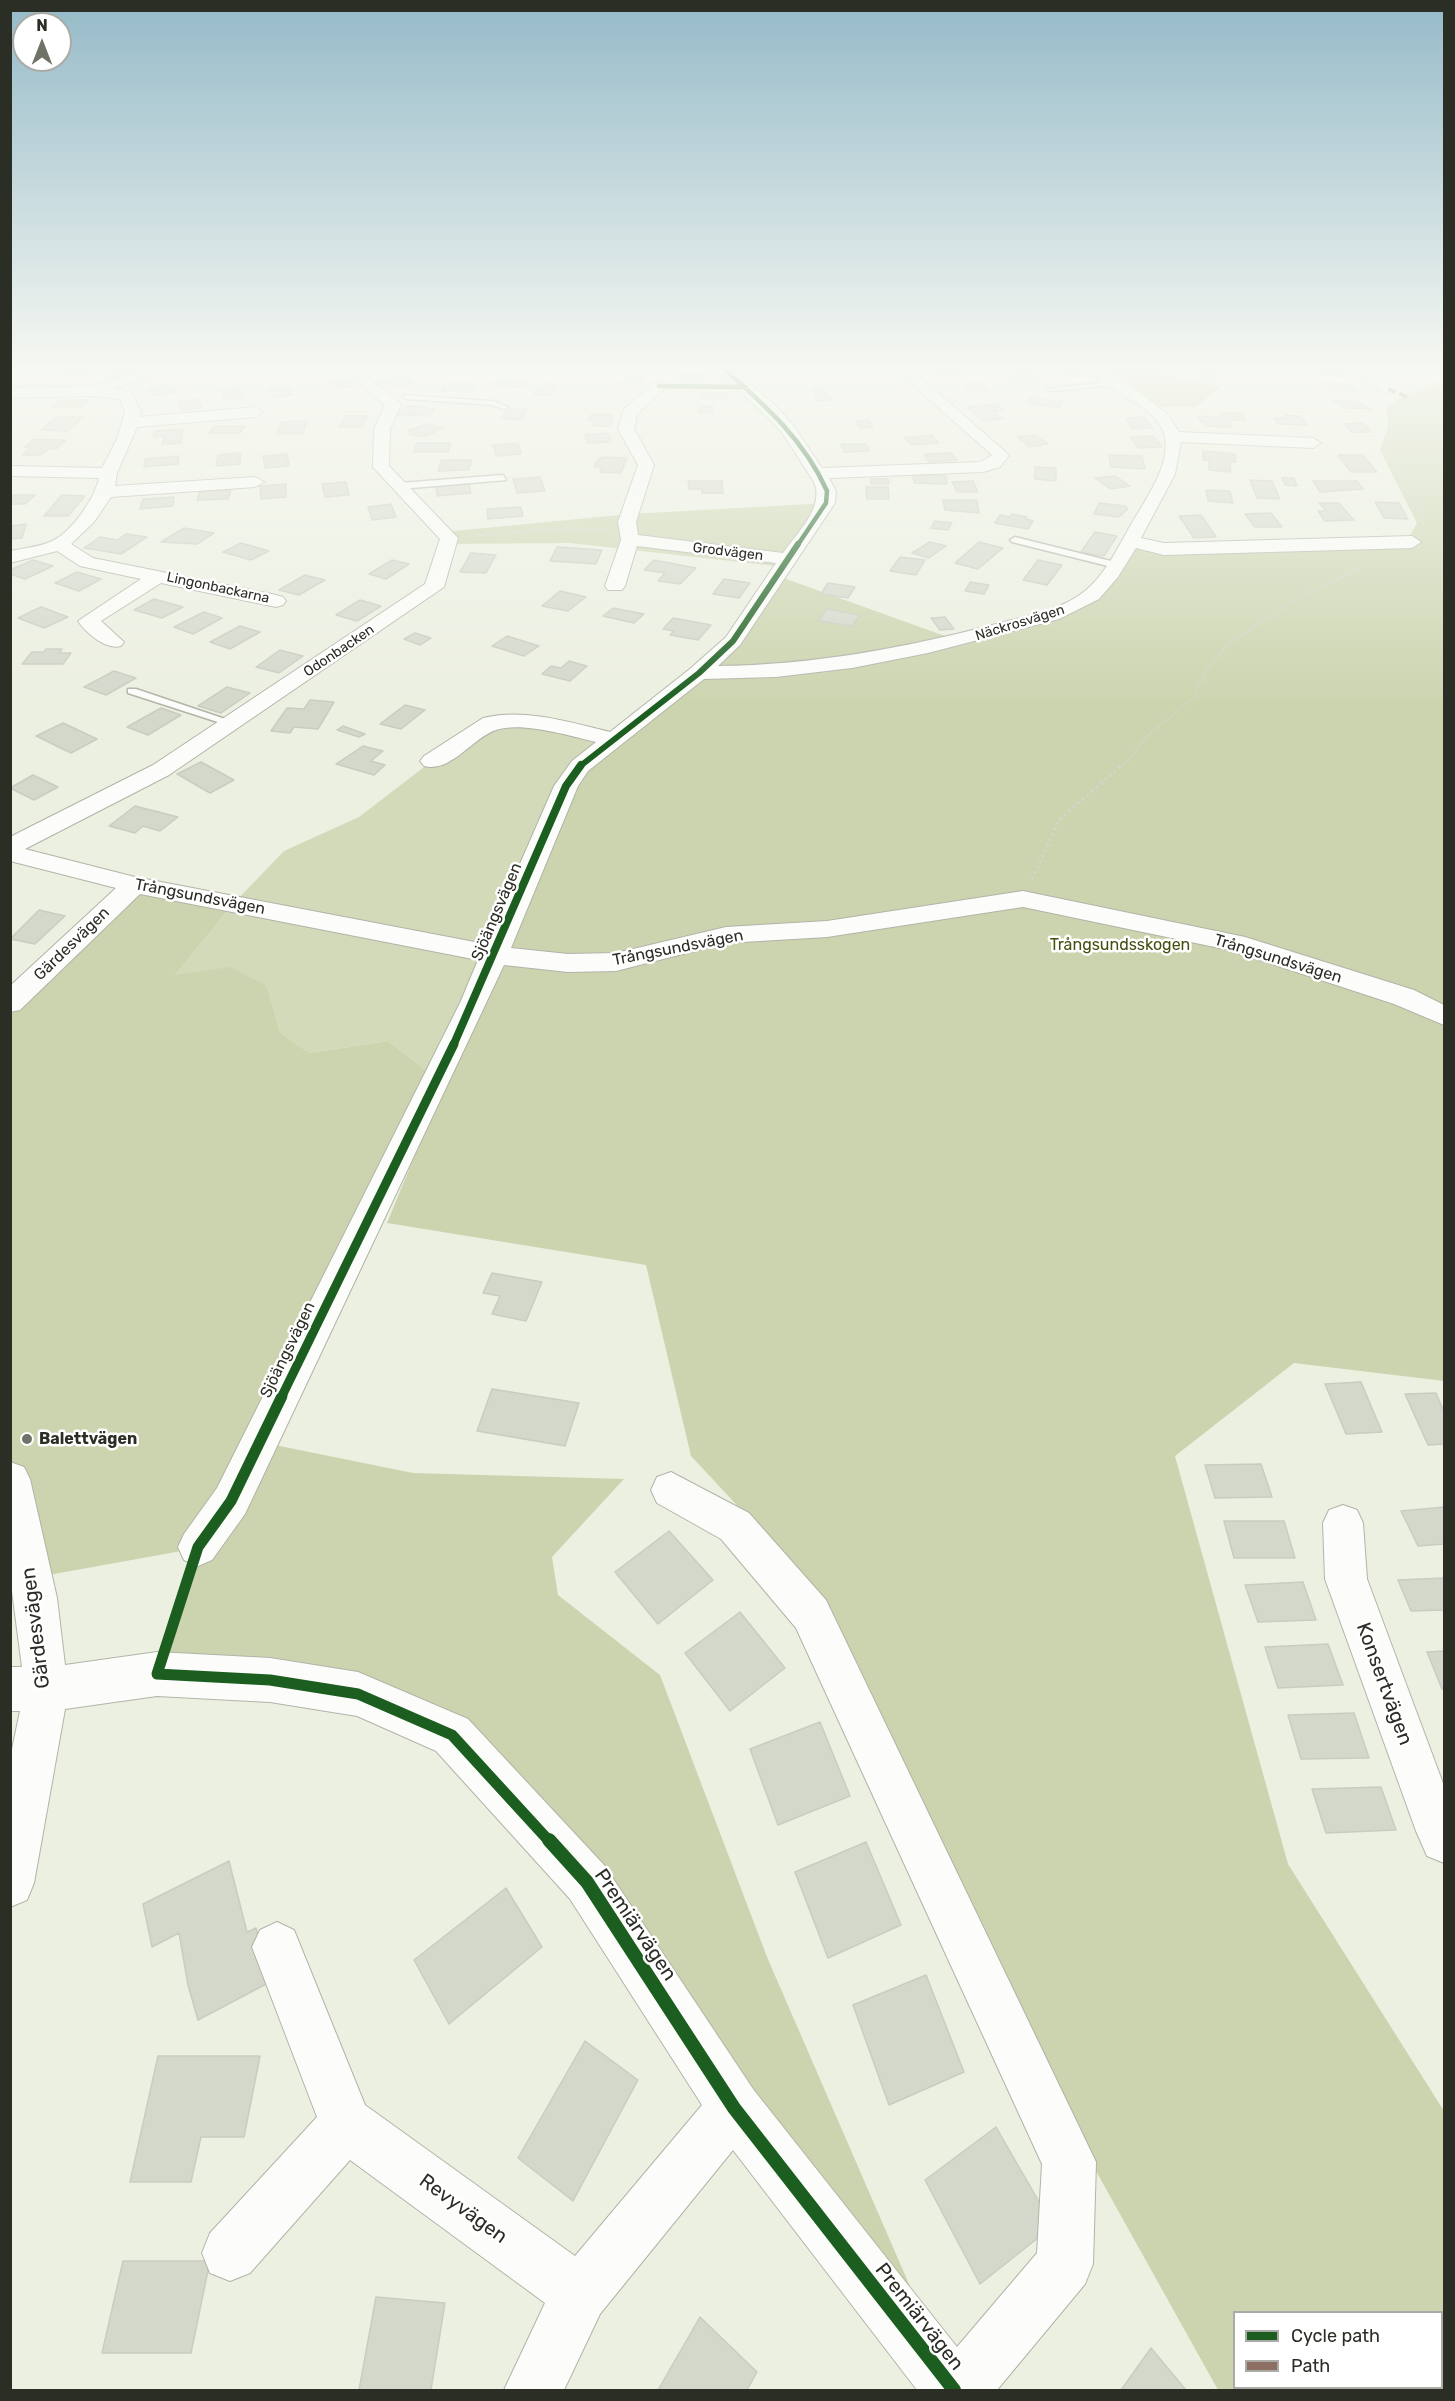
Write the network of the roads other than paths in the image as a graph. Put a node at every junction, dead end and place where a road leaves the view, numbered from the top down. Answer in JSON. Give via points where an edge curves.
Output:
{"nodes":[{"id":1,"x":107,"y":482,"type":"edge"},
{"id":2,"x":255,"y":482,"type":"dead end"},
{"id":3,"x":396,"y":482,"type":"edge"},
{"id":4,"x":451,"y":482,"type":"edge"},
{"id":5,"x":640,"y":482,"type":"edge"},
{"id":6,"x":821,"y":482,"type":"edge"},
{"id":7,"x":1164,"y":482,"type":"edge"},
{"id":8,"x":400,"y":486,"type":"junction"},
{"id":9,"x":105,"y":492,"type":"junction"},
{"id":10,"x":630,"y":537,"type":"junction"},
{"id":11,"x":1015,"y":540,"type":"dead end"},
{"id":12,"x":1129,"y":541,"type":"junction"},
{"id":13,"x":1412,"y":542,"type":"road end"},
{"id":14,"x":60,"y":545,"type":"junction"},
{"id":15,"x":10,"y":557,"type":"edge"},
{"id":16,"x":789,"y":559,"type":"junction"},
{"id":17,"x":1116,"y":565,"type":"junction"},
{"id":18,"x":160,"y":575,"type":"junction"},
{"id":19,"x":615,"y":586,"type":"dead end"},
{"id":20,"x":276,"y":601,"type":"dead end"},
{"id":21,"x":114,"y":642,"type":"dead end"},
{"id":22,"x":699,"y":673,"type":"junction"},
{"id":23,"x":132,"y":691,"type":"dead end"},
{"id":24,"x":231,"y":723,"type":"junction"},
{"id":25,"x":612,"y":739,"type":"junction"},
{"id":26,"x":432,"y":761,"type":"dead end"},
{"id":27,"x":10,"y":847,"type":"edge"},
{"id":28,"x":10,"y":853,"type":"edge"},
{"id":29,"x":134,"y":885,"type":"junction"},
{"id":30,"x":495,"y":955,"type":"junction"},
{"id":31,"x":10,"y":1003,"type":"edge"},
{"id":32,"x":1444,"y":1016,"type":"edge"},
{"id":33,"x":10,"y":1479,"type":"edge"},
{"id":34,"x":671,"y":1490,"type":"dead end"},
{"id":35,"x":1343,"y":1523,"type":"dead end"},
{"id":36,"x":198,"y":1547,"type":"dead end"},
{"id":37,"x":28,"y":1689,"type":"edge"},
{"id":38,"x":1444,"y":1839,"type":"edge"},
{"id":39,"x":10,"y":1883,"type":"edge"},
{"id":40,"x":277,"y":1947,"type":"dead end"},
{"id":41,"x":734,"y":2108,"type":"junction"},
{"id":42,"x":346,"y":2124,"type":"junction"},
{"id":43,"x":230,"y":2253,"type":"dead end"},
{"id":44,"x":580,"y":2294,"type":"junction"},
{"id":45,"x":534,"y":2391,"type":"edge"},
{"id":46,"x":954,"y":2391,"type":"edge"},
{"id":47,"x":959,"y":2391,"type":"edge"}],
"edges":[{"from":1,"to":9,"type":"street"},
{"from":2,"to":9,"type":"street"},
{"from":3,"to":8,"type":"street"},
{"from":4,"to":8,"type":"lane"},
{"from":5,"to":10,"type":"street","via":[[627,522]]},
{"from":6,"to":16,"type":"street","name":"Sjöängsvägen","via":[[827,491],[826,503]]},
{"from":7,"to":12,"type":"street","name":"Näckrosvägen"},
{"from":8,"to":24,"type":"street","name":"Odonbacken","via":[[449,538],[434,587]]},
{"from":9,"to":14,"type":"street","via":[[88,518]]},
{"from":10,"to":16,"type":"street","name":"Grodvägen"},
{"from":10,"to":19,"type":"street"},
{"from":11,"to":17,"type":"lane"},
{"from":12,"to":13,"type":"street","via":[[1164,549]]},
{"from":12,"to":17,"type":"street","name":"Näckrosvägen"},
{"from":14,"to":15,"type":"street"},
{"from":14,"to":18,"type":"street","name":"Lingonbackarna","via":[[87,562]]},
{"from":16,"to":22,"type":"street","name":"Sjöängsvägen","via":[[733,641]]},
{"from":17,"to":22,"type":"street","name":"Näckrosvägen","via":[[1082,603],[948,645],[788,669]]},
{"from":18,"to":20,"type":"street","name":"Lingonbackarna"},
{"from":18,"to":21,"type":"street","name":"Lingonbackarna","via":[[88,621]]},
{"from":22,"to":25,"type":"street","name":"Sjöängsvägen"},
{"from":23,"to":24,"type":"lane"},
{"from":24,"to":27,"type":"street","name":"Odonbacken","via":[[161,770]]},
{"from":25,"to":26,"type":"street","via":[[534,721],[491,723]]},
{"from":25,"to":30,"type":"street","name":"Sjöängsvägen","via":[[580,766],[566,786]]},
{"from":28,"to":29,"type":"street","name":"Trångsundsvägen"},
{"from":29,"to":30,"type":"street","name":"Trångsundsvägen"},
{"from":29,"to":31,"type":"street","name":"Gärdesvägen"},
{"from":30,"to":32,"type":"street","name":"Trångsundsvägen","via":[[568,963],[616,962],[726,935],[827,929],[1023,898],[1235,943],[1404,997]]},
{"from":30,"to":36,"type":"street","name":"Sjöängsvägen","via":[[231,1501]]},
{"from":33,"to":37,"type":"street","name":"Gärdesvägen","via":[[36,1598]]},
{"from":34,"to":47,"type":"street","name":"Premiärvägen","via":[[735,1526],[811,1614],[1069,2162],[1065,2264]]},
{"from":35,"to":38,"type":"street","name":"Konsertvägen","via":[[1346,1579]]},
{"from":37,"to":39,"type":"street","name":"Gärdesvägen"},
{"from":37,"to":41,"type":"street","name":"Premiärvägen","via":[[158,1674],[270,1680],[358,1694],[452,1735],[587,1882]]},
{"from":40,"to":42,"type":"street"},
{"from":41,"to":44,"type":"street"},
{"from":41,"to":46,"type":"street","name":"Premiärvägen"},
{"from":42,"to":43,"type":"street"},
{"from":42,"to":44,"type":"street","name":"Revyvägen"},
{"from":44,"to":45,"type":"street"}]}
